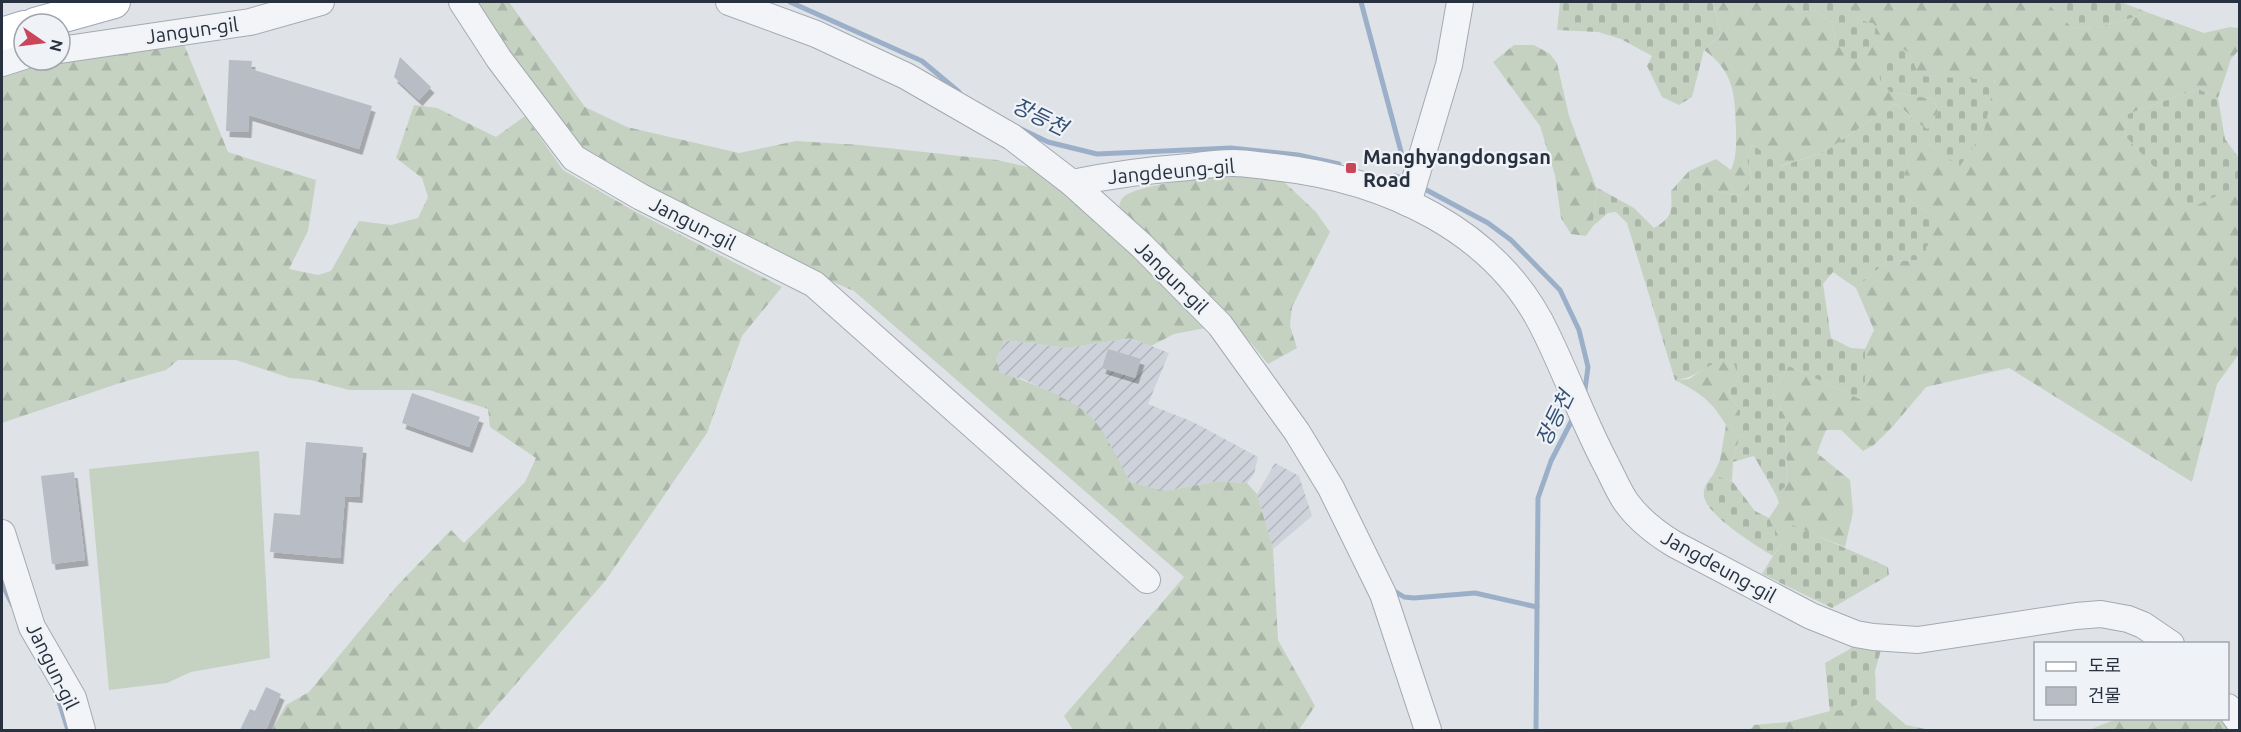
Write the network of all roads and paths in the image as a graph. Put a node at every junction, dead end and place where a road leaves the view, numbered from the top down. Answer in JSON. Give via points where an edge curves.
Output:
{"nodes":[{"id":1,"x":114,"y":2,"type":"edge"},
{"id":2,"x":321,"y":2,"type":"edge"},
{"id":3,"x":462,"y":2,"type":"edge"},
{"id":4,"x":729,"y":2,"type":"edge"},
{"id":5,"x":1460,"y":2,"type":"edge"},
{"id":6,"x":72,"y":14,"type":"edge"},
{"id":7,"x":72,"y":48,"type":"edge"},
{"id":8,"x":1072,"y":183,"type":"junction"},
{"id":9,"x":1412,"y":190,"type":"junction"},
{"id":10,"x":2,"y":533,"type":"edge"},
{"id":11,"x":1147,"y":580,"type":"dead end"},
{"id":12,"x":2168,"y":642,"type":"edge"},
{"id":13,"x":2229,"y":708,"type":"edge"},
{"id":14,"x":2240,"y":723,"type":"edge"},
{"id":15,"x":82,"y":730,"type":"edge"},
{"id":16,"x":1428,"y":730,"type":"edge"}],
"edges":[{"from":1,"to":6,"type":"main road"},
{"from":2,"to":7,"type":"street","name":"Jangun-gil","via":[[250,22]]},
{"from":3,"to":11,"type":"street","name":"Jangun-gil","via":[[499,59],[574,158],[641,197],[814,284]]},
{"from":4,"to":8,"type":"street","name":"Jangun-gil","via":[[816,33],[906,76],[1012,138]]},
{"from":5,"to":9,"type":"street","via":[[1449,65]]},
{"from":8,"to":9,"type":"street","name":"Jangdeung-gil","via":[[1120,173],[1234,163],[1301,170],[1376,189]]},
{"from":8,"to":16,"type":"street","name":"Jangun-gil","via":[[1142,246],[1220,325],[1297,432],[1331,488],[1383,594]]},
{"from":9,"to":12,"type":"street","name":"Jangdeung-gil","via":[[1503,267],[1531,304],[1591,436],[1626,502],[1656,533],[1810,616],[1856,634],[1918,640],[2101,614],[2143,625]]},
{"from":10,"to":15,"type":"street","name":"Jangun-gil","via":[[32,627],[73,698]]},
{"from":13,"to":14,"type":"street"}]}
